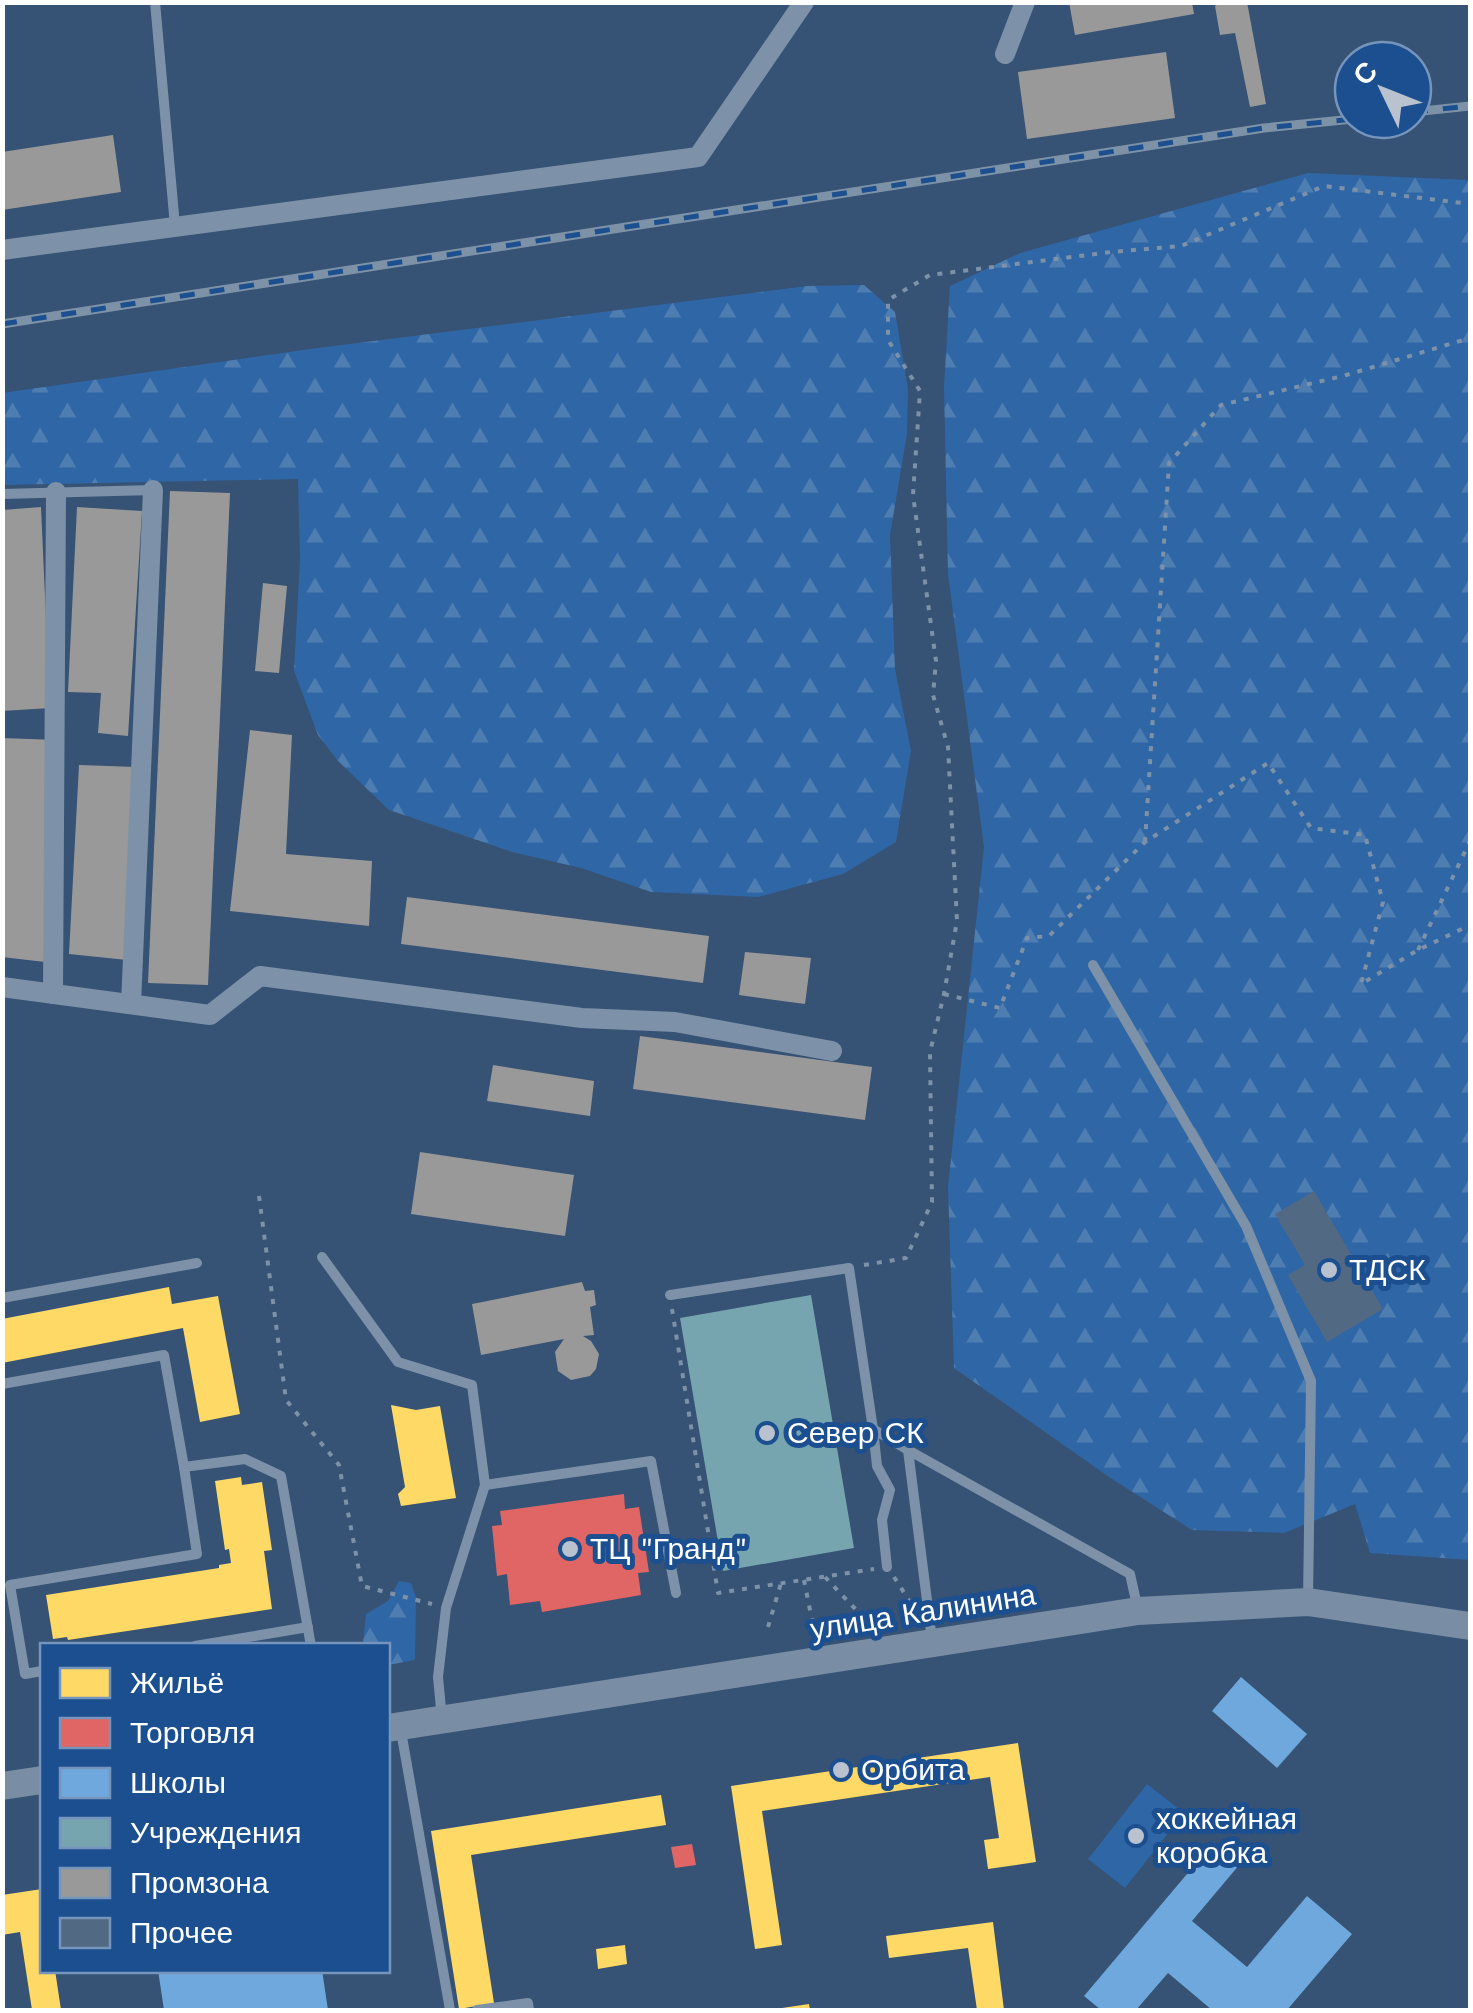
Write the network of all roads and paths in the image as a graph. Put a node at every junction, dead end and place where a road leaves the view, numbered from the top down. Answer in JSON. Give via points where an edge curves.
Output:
{"nodes":[{"id":1,"x":155,"y":2,"type":"edge"},
{"id":2,"x":804,"y":2,"type":"edge"},
{"id":3,"x":1026,"y":2,"type":"edge"},
{"id":4,"x":1005,"y":54,"type":"dead end"},
{"id":5,"x":1470,"y":204,"type":"edge"},
{"id":6,"x":175,"y":226,"type":"junction"},
{"id":7,"x":2,"y":250,"type":"edge"},
{"id":8,"x":1470,"y":338,"type":"edge"},
{"id":9,"x":154,"y":490,"type":"joint"},
{"id":10,"x":56,"y":492,"type":"junction"},
{"id":11,"x":2,"y":494,"type":"edge"},
{"id":12,"x":1470,"y":841,"type":"edge"},
{"id":13,"x":1146,"y":842,"type":"junction"},
{"id":14,"x":1470,"y":925,"type":"edge"},
{"id":15,"x":1418,"y":950,"type":"junction"},
{"id":16,"x":1094,"y":965,"type":"dead end"},
{"id":17,"x":2,"y":987,"type":"edge"},
{"id":18,"x":53,"y":994,"type":"junction"},
{"id":19,"x":944,"y":994,"type":"junction"},
{"id":20,"x":131,"y":1004,"type":"junction"},
{"id":21,"x":832,"y":1052,"type":"dead end"},
{"id":22,"x":260,"y":1196,"type":"dead end"},
{"id":23,"x":322,"y":1257,"type":"dead end"},
{"id":24,"x":196,"y":1263,"type":"dead end"},
{"id":25,"x":849,"y":1268,"type":"junction"},
{"id":26,"x":670,"y":1294,"type":"joint"},
{"id":27,"x":2,"y":1298,"type":"edge"},
{"id":28,"x":2,"y":1384,"type":"edge"},
{"id":29,"x":873,"y":1429,"type":"junction"},
{"id":30,"x":908,"y":1450,"type":"junction"},
{"id":31,"x":184,"y":1467,"type":"junction"},
{"id":32,"x":486,"y":1485,"type":"junction"},
{"id":33,"x":887,"y":1567,"type":"junction"},
{"id":34,"x":825,"y":1577,"type":"junction"},
{"id":35,"x":804,"y":1580,"type":"junction"},
{"id":36,"x":781,"y":1584,"type":"junction"},
{"id":37,"x":676,"y":1593,"type":"dead end"},
{"id":38,"x":1308,"y":1602,"type":"junction"},
{"id":39,"x":912,"y":1605,"type":"dead end"},
{"id":40,"x":446,"y":1608,"type":"junction"},
{"id":41,"x":1138,"y":1611,"type":"junction"},
{"id":42,"x":859,"y":1613,"type":"dead end"},
{"id":43,"x":812,"y":1620,"type":"dead end"},
{"id":44,"x":1470,"y":1626,"type":"edge"},
{"id":45,"x":308,"y":1627,"type":"junction"},
{"id":46,"x":768,"y":1627,"type":"dead end"},
{"id":47,"x":213,"y":1643,"type":"edge"},
{"id":48,"x":310,"y":1643,"type":"edge"},
{"id":49,"x":932,"y":1644,"type":"junction"},
{"id":50,"x":40,"y":1671,"type":"edge"},
{"id":51,"x":442,"y":1720,"type":"junction"},
{"id":52,"x":394,"y":1727,"type":"edge"},
{"id":53,"x":40,"y":1780,"type":"edge"},
{"id":54,"x":2,"y":1786,"type":"edge"},
{"id":55,"x":450,"y":2010,"type":"edge"},
{"id":56,"x":477,"y":2010,"type":"edge"},
{"id":57,"x":529,"y":2010,"type":"edge"}],
"edges":[{"from":1,"to":6,"type":"lane"},
{"from":2,"to":6,"type":"street","via":[[698,158]]},
{"from":3,"to":4,"type":"street"},
{"from":5,"to":19,"type":"path","via":[[1324,186],[1182,246],[930,275],[888,300],[888,340],[920,391],[913,495],[936,662],[932,695],[948,746],[957,921]]},
{"from":6,"to":7,"type":"street"},
{"from":8,"to":13,"type":"path","via":[[1221,405],[1169,463]]},
{"from":9,"to":10,"type":"lane"},
{"from":9,"to":20,"type":"street"},
{"from":10,"to":11,"type":"lane"},
{"from":10,"to":18,"type":"street"},
{"from":12,"to":15,"type":"path"},
{"from":13,"to":15,"type":"path","via":[[1268,763],[1311,828],[1365,835],[1384,902],[1362,984]]},
{"from":13,"to":19,"type":"path","via":[[1049,936],[1027,938],[1000,1008]]},
{"from":14,"to":15,"type":"path"},
{"from":16,"to":38,"type":"lane","via":[[1246,1226],[1311,1381]]},
{"from":17,"to":18,"type":"street"},
{"from":18,"to":20,"type":"street"},
{"from":19,"to":25,"type":"path","via":[[930,1052],[932,1202],[906,1258]]},
{"from":20,"to":21,"type":"street","via":[[210,1015],[260,976],[582,1018],[676,1022]]},
{"from":22,"to":40,"type":"path","via":[[286,1400],[340,1465],[362,1586]]},
{"from":23,"to":32,"type":"lane","via":[[398,1362],[472,1385]]},
{"from":24,"to":27,"type":"lane"},
{"from":25,"to":26,"type":"lane"},
{"from":25,"to":29,"type":"lane"},
{"from":26,"to":36,"type":"path","via":[[718,1593]]},
{"from":28,"to":31,"type":"lane","via":[[164,1355]]},
{"from":29,"to":30,"type":"lane"},
{"from":29,"to":33,"type":"lane","via":[[877,1466],[890,1490],[882,1520]]},
{"from":30,"to":41,"type":"lane","via":[[1130,1574]]},
{"from":30,"to":49,"type":"lane"},
{"from":31,"to":45,"type":"lane","via":[[244,1459],[281,1476]]},
{"from":31,"to":50,"type":"lane","via":[[198,1554],[10,1585],[25,1674]]},
{"from":32,"to":37,"type":"lane","via":[[651,1460]]},
{"from":32,"to":40,"type":"lane"},
{"from":33,"to":34,"type":"path"},
{"from":33,"to":39,"type":"path"},
{"from":34,"to":35,"type":"path"},
{"from":34,"to":42,"type":"path"},
{"from":35,"to":36,"type":"path"},
{"from":35,"to":43,"type":"path"},
{"from":36,"to":46,"type":"path"},
{"from":38,"to":41,"type":"main road","name":"улица Калинина"},
{"from":38,"to":44,"type":"main road","name":"улица Калинина"},
{"from":40,"to":51,"type":"lane","via":[[438,1677]]},
{"from":41,"to":49,"type":"main road","name":"улица Калинина"},
{"from":45,"to":47,"type":"lane"},
{"from":45,"to":48,"type":"lane"},
{"from":49,"to":51,"type":"main road","name":"улица Калинина"},
{"from":51,"to":52,"type":"main road","name":"улица Калинина"},
{"from":52,"to":55,"type":"lane"},
{"from":53,"to":54,"type":"main road"},
{"from":56,"to":57,"type":"lane","via":[[528,2003]]}]}
